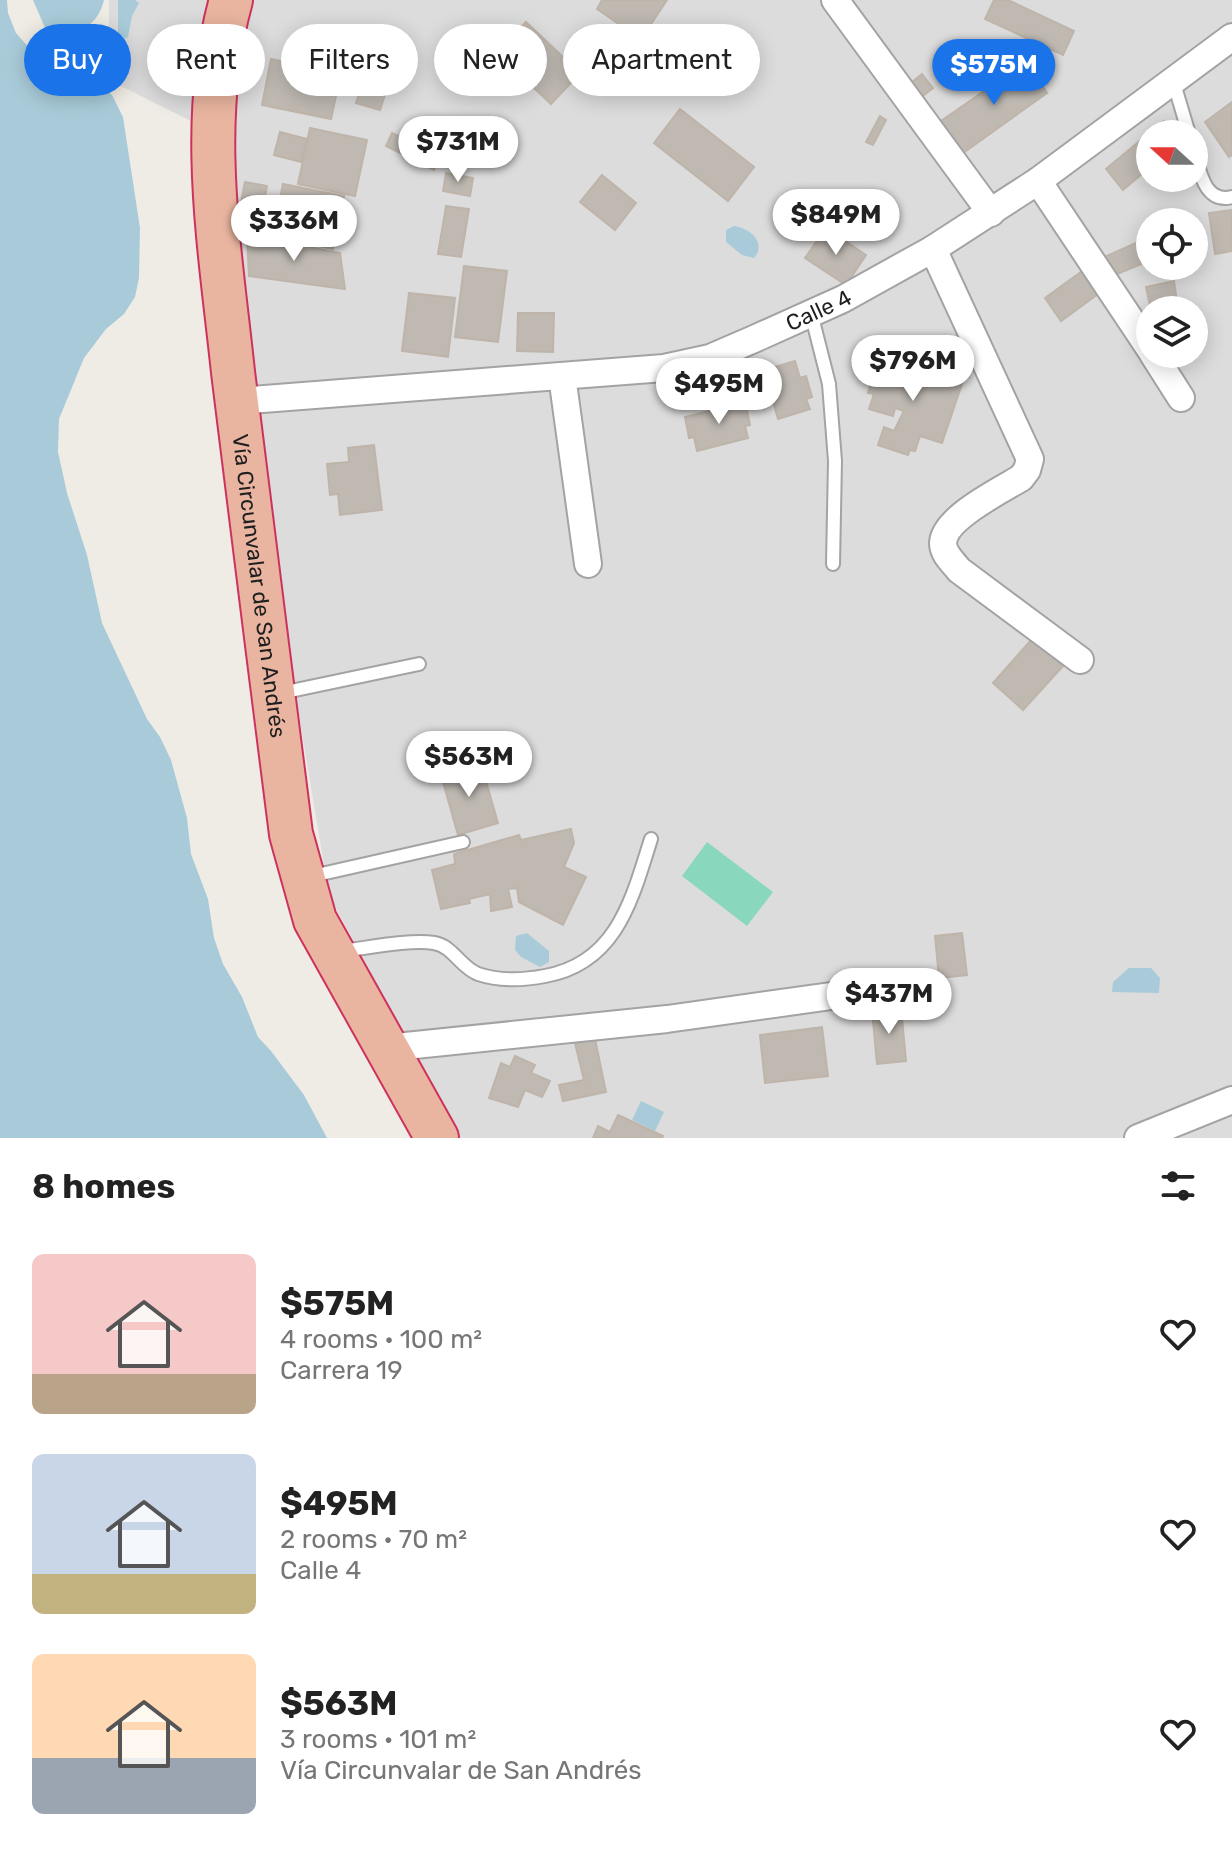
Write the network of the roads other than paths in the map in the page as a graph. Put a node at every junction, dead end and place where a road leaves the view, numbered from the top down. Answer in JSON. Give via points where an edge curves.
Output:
{"nodes":[{"id":1,"x":231,"y":0,"type":"edge"},
{"id":2,"x":835,"y":0,"type":"edge"},
{"id":3,"x":1232,"y":37,"type":"edge"},
{"id":4,"x":1173,"y":80,"type":"junction"},
{"id":5,"x":1185,"y":120,"type":"edge"},
{"id":6,"x":1038,"y":181,"type":"junction"},
{"id":7,"x":1208,"y":190,"type":"edge"},
{"id":8,"x":1232,"y":197,"type":"edge"},
{"id":9,"x":991,"y":213,"type":"junction"},
{"id":10,"x":933,"y":249,"type":"junction"},
{"id":11,"x":811,"y":313,"type":"junction"},
{"id":12,"x":1136,"y":328,"type":"edge"},
{"id":13,"x":1162,"y":368,"type":"edge"},
{"id":14,"x":562,"y":376,"type":"junction"},
{"id":15,"x":1181,"y":398,"type":"dead end"},
{"id":16,"x":237,"y":401,"type":"junction"},
{"id":17,"x":588,"y":564,"type":"dead end"},
{"id":18,"x":833,"y":564,"type":"dead end"},
{"id":19,"x":1080,"y":660,"type":"dead end"},
{"id":20,"x":419,"y":664,"type":"dead end"},
{"id":21,"x":274,"y":695,"type":"junction"},
{"id":22,"x":651,"y":839,"type":"dead end"},
{"id":23,"x":463,"y":842,"type":"dead end"},
{"id":24,"x":301,"y":878,"type":"junction"},
{"id":25,"x":331,"y":952,"type":"junction"},
{"id":26,"x":910,"y":985,"type":"dead end"},
{"id":27,"x":386,"y":1048,"type":"junction"},
{"id":28,"x":1232,"y":1100,"type":"edge"},
{"id":29,"x":437,"y":1138,"type":"edge"},
{"id":30,"x":1138,"y":1138,"type":"edge"}],
"edges":[{"from":1,"to":16,"type":"highway","name":"Vía Circunvalar de San Andrés","via":[[217,69],[212,150]]},
{"from":2,"to":9,"type":"street"},
{"from":3,"to":4,"type":"street","name":"Calle 4"},
{"from":4,"to":5,"type":"lane"},
{"from":4,"to":6,"type":"street","name":"Calle 4"},
{"from":6,"to":9,"type":"street","name":"Calle 4"},
{"from":6,"to":12,"type":"street"},
{"from":7,"to":8,"type":"lane","via":[[1214,196]]},
{"from":9,"to":10,"type":"street","name":"Calle 4"},
{"from":10,"to":11,"type":"street","name":"Calle 4"},
{"from":10,"to":19,"type":"street","via":[[1030,459],[1021,478],[947,529],[943,544],[959,570]]},
{"from":11,"to":14,"type":"street","name":"Calle 4","via":[[710,358],[664,368]]},
{"from":11,"to":18,"type":"lane","via":[[829,384],[835,461]]},
{"from":13,"to":15,"type":"street"},
{"from":14,"to":16,"type":"street","name":"Calle 4"},
{"from":14,"to":17,"type":"street"},
{"from":16,"to":21,"type":"highway","name":"Vía Circunvalar de San Andrés"},
{"from":20,"to":21,"type":"lane"},
{"from":21,"to":24,"type":"highway","name":"Vía Circunvalar de San Andrés"},
{"from":22,"to":25,"type":"lane","via":[[619,925],[599,951],[558,974],[511,979],[480,974],[430,942]]},
{"from":23,"to":24,"type":"lane"},
{"from":24,"to":25,"type":"highway","name":"Vía Circunvalar de San Andrés"},
{"from":25,"to":27,"type":"highway","name":"Vía Circunvalar de San Andrés"},
{"from":26,"to":27,"type":"street","via":[[667,1019]]},
{"from":27,"to":29,"type":"highway","name":"Vía Circunvalar de San Andrés"},
{"from":28,"to":30,"type":"street"}]}
